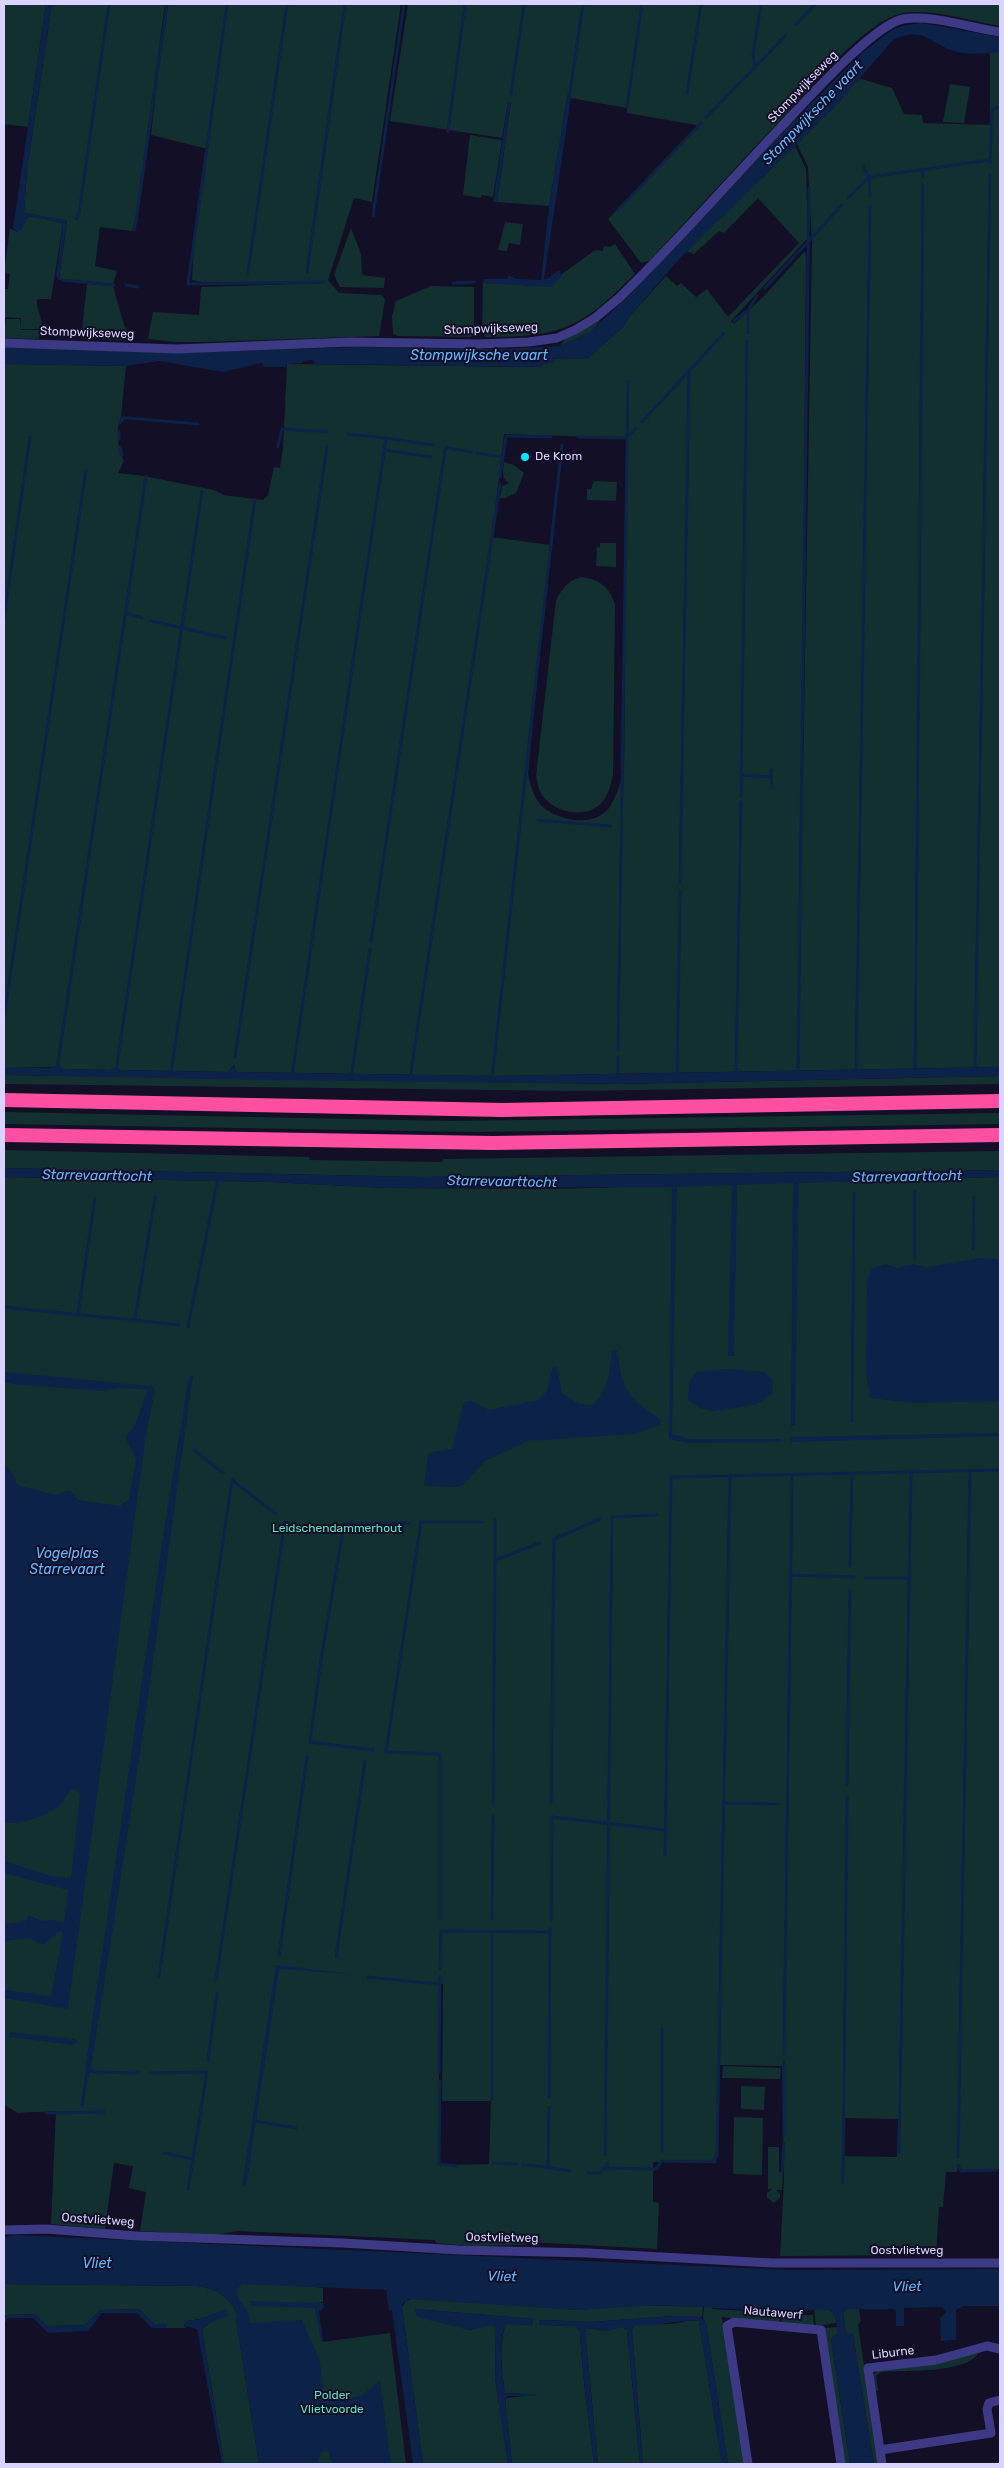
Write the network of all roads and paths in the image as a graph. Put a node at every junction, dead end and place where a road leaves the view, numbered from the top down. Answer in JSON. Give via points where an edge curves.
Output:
{"nodes":[{"id":1,"x":1000,"y":32,"type":"edge"},
{"id":2,"x":4,"y":343,"type":"edge"},
{"id":3,"x":4,"y":1100,"type":"edge"},
{"id":4,"x":1000,"y":1101,"type":"edge"},
{"id":5,"x":4,"y":1135,"type":"edge"},
{"id":6,"x":1000,"y":1135,"type":"edge"},
{"id":7,"x":4,"y":2230,"type":"edge"},
{"id":8,"x":1000,"y":2263,"type":"edge"},
{"id":9,"x":1000,"y":2349,"type":"edge"},
{"id":10,"x":1000,"y":2400,"type":"edge"},
{"id":11,"x":880,"y":2450,"type":"junction"},
{"id":12,"x":748,"y":2464,"type":"edge"},
{"id":13,"x":842,"y":2464,"type":"edge"},
{"id":14,"x":882,"y":2464,"type":"edge"}],
"edges":[{"from":1,"to":2,"type":"street","name":"Stompwijkseweg","via":[[918,18],[901,20],[883,29],[824,83],[618,298],[586,325],[557,338],[478,344],[350,342],[191,349]]},
{"from":3,"to":4,"type":"highway","via":[[502,1110]]},
{"from":5,"to":6,"type":"highway","via":[[484,1143]]},
{"from":7,"to":8,"type":"street","name":"Oostvlietweg","via":[[46,2229],[137,2236],[772,2263]]},
{"from":9,"to":11,"type":"street","name":"Liburne","via":[[987,2346],[936,2360],[868,2368]]},
{"from":10,"to":11,"type":"street","via":[[989,2403],[991,2433]]},
{"from":11,"to":14,"type":"street","name":"Liburne"},
{"from":12,"to":13,"type":"street","name":"Nautawerf","via":[[727,2326],[734,2322],[821,2330]]}]}
